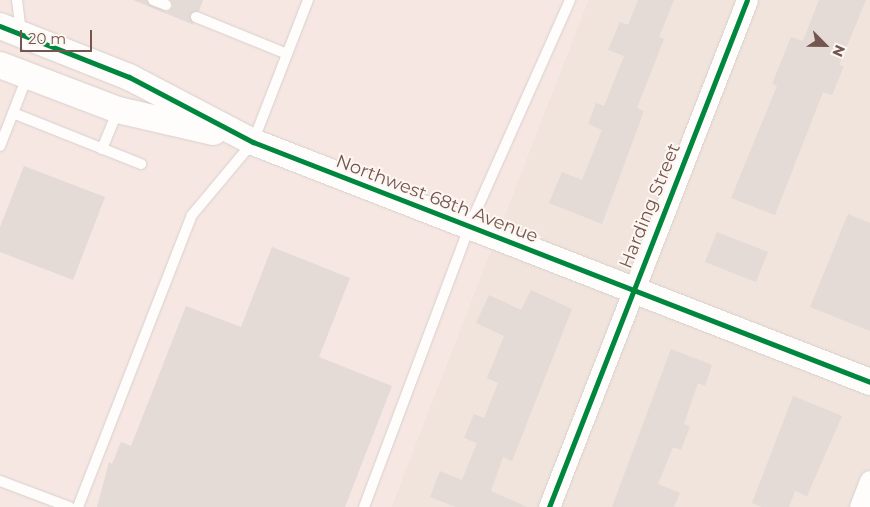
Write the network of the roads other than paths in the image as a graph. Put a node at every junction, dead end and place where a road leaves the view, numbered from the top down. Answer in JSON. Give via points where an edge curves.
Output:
{"nodes":[{"id":1,"x":17,"y":0,"type":"edge"},
{"id":2,"x":153,"y":0,"type":"edge"},
{"id":3,"x":308,"y":0,"type":"edge"},
{"id":4,"x":570,"y":0,"type":"edge"},
{"id":5,"x":747,"y":0,"type":"edge"},
{"id":6,"x":166,"y":5,"type":"dead end"},
{"id":7,"x":196,"y":17,"type":"dead end"},
{"id":8,"x":11,"y":31,"type":"edge"},
{"id":9,"x":287,"y":54,"type":"junction"},
{"id":10,"x":0,"y":66,"type":"edge"},
{"id":11,"x":28,"y":76,"type":"junction"},
{"id":12,"x":118,"y":110,"type":"junction"},
{"id":13,"x":13,"y":112,"type":"junction"},
{"id":14,"x":253,"y":142,"type":"junction"},
{"id":15,"x":0,"y":146,"type":"edge"},
{"id":16,"x":102,"y":149,"type":"junction"},
{"id":17,"x":141,"y":164,"type":"dead end"},
{"id":18,"x":469,"y":227,"type":"junction"},
{"id":19,"x":632,"y":290,"type":"junction"},
{"id":20,"x":870,"y":382,"type":"edge"},
{"id":21,"x":0,"y":481,"type":"edge"},
{"id":22,"x":870,"y":481,"type":"edge"},
{"id":23,"x":69,"y":507,"type":"edge"},
{"id":24,"x":78,"y":507,"type":"edge"},
{"id":25,"x":364,"y":507,"type":"edge"},
{"id":26,"x":549,"y":507,"type":"edge"},
{"id":27,"x":860,"y":507,"type":"edge"}],
"edges":[{"from":1,"to":8,"type":"lane"},
{"from":2,"to":6,"type":"lane"},
{"from":3,"to":9,"type":"lane"},
{"from":4,"to":18,"type":"lane"},
{"from":5,"to":19,"type":"street","name":"Harding Street"},
{"from":7,"to":9,"type":"lane"},
{"from":8,"to":14,"type":"street","name":"Northwest 68th Avenue","via":[[129,78]]},
{"from":9,"to":14,"type":"lane"},
{"from":10,"to":11,"type":"street","name":"Northwest 68th Avenue"},
{"from":11,"to":12,"type":"street","name":"Northwest 68th Avenue"},
{"from":11,"to":13,"type":"lane"},
{"from":12,"to":14,"type":"street","name":"Northwest 68th Avenue"},
{"from":12,"to":16,"type":"lane"},
{"from":13,"to":15,"type":"lane"},
{"from":13,"to":16,"type":"lane"},
{"from":14,"to":18,"type":"street","name":"Northwest 68th Avenue"},
{"from":14,"to":24,"type":"lane","via":[[192,215]]},
{"from":16,"to":17,"type":"lane"},
{"from":18,"to":19,"type":"street","name":"Northwest 68th Avenue"},
{"from":18,"to":25,"type":"lane"},
{"from":19,"to":20,"type":"street","name":"Northwest 68th Avenue"},
{"from":19,"to":26,"type":"street","name":"Harding Street"},
{"from":21,"to":23,"type":"lane"},
{"from":22,"to":27,"type":"street"}]}
